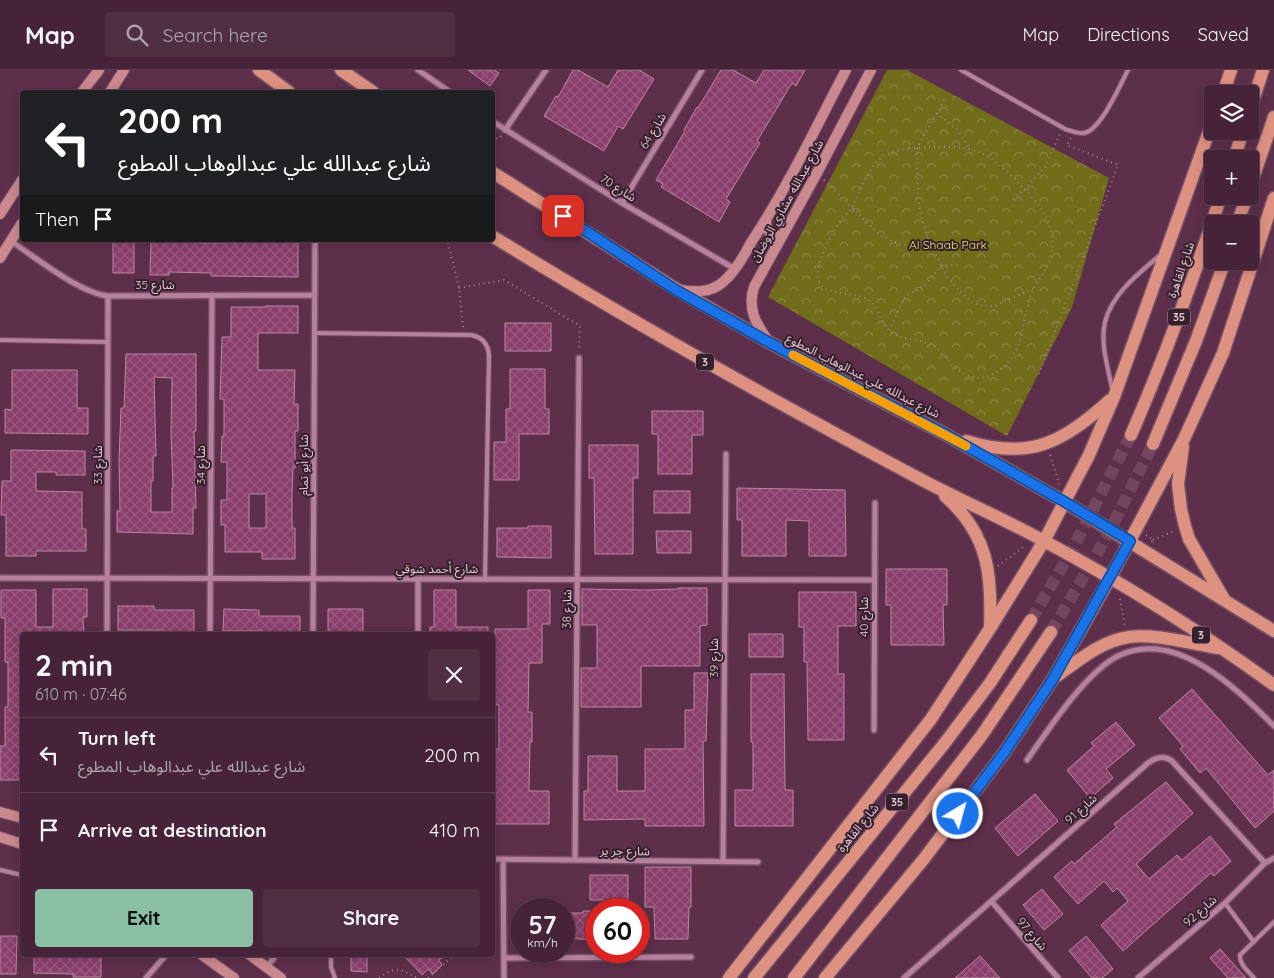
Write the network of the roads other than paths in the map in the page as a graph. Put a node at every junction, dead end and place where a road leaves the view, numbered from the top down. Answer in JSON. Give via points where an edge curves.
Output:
{"nodes":[{"id":1,"x":99,"y":70,"type":"edge"},
{"id":2,"x":124,"y":70,"type":"edge"},
{"id":3,"x":259,"y":70,"type":"edge"},
{"id":4,"x":341,"y":70,"type":"edge"},
{"id":5,"x":418,"y":70,"type":"edge"},
{"id":6,"x":546,"y":70,"type":"edge"},
{"id":7,"x":702,"y":70,"type":"edge"},
{"id":8,"x":846,"y":70,"type":"edge"},
{"id":9,"x":871,"y":70,"type":"edge"},
{"id":10,"x":961,"y":70,"type":"edge"},
{"id":11,"x":1128,"y":70,"type":"edge"},
{"id":12,"x":1231,"y":70,"type":"edge"},
{"id":13,"x":1263,"y":70,"type":"edge"},
{"id":14,"x":1226,"y":85,"type":"edge"},
{"id":15,"x":1258,"y":85,"type":"edge"},
{"id":16,"x":84,"y":90,"type":"edge"},
{"id":17,"x":111,"y":90,"type":"edge"},
{"id":18,"x":286,"y":90,"type":"edge"},
{"id":19,"x":370,"y":90,"type":"edge"},
{"id":20,"x":447,"y":90,"type":"edge"},
{"id":21,"x":1274,"y":117,"type":"edge"},
{"id":22,"x":495,"y":123,"type":"edge"},
{"id":23,"x":505,"y":130,"type":"junction"},
{"id":24,"x":1206,"y":140,"type":"edge"},
{"id":25,"x":1259,"y":161,"type":"edge"},
{"id":26,"x":495,"y":174,"type":"edge"},
{"id":27,"x":20,"y":183,"type":"edge"},
{"id":28,"x":1274,"y":198,"type":"edge"},
{"id":29,"x":622,"y":203,"type":"junction"},
{"id":30,"x":1218,"y":205,"type":"edge"},
{"id":31,"x":0,"y":214,"type":"edge"},
{"id":32,"x":766,"y":221,"type":"junction"},
{"id":33,"x":20,"y":226,"type":"edge"},
{"id":34,"x":782,"y":236,"type":"junction"},
{"id":35,"x":495,"y":238,"type":"edge"},
{"id":36,"x":10,"y":241,"type":"junction"},
{"id":37,"x":315,"y":242,"type":"edge"},
{"id":38,"x":1169,"y":249,"type":"junction"},
{"id":39,"x":0,"y":258,"type":"edge"},
{"id":40,"x":735,"y":269,"type":"junction"},
{"id":41,"x":1222,"y":270,"type":"edge"},
{"id":42,"x":676,"y":290,"type":"junction"},
{"id":43,"x":212,"y":295,"type":"junction"},
{"id":44,"x":315,"y":295,"type":"junction"},
{"id":45,"x":108,"y":296,"type":"junction"},
{"id":46,"x":314,"y":333,"type":"junction"},
{"id":47,"x":0,"y":340,"type":"edge"},
{"id":48,"x":108,"y":342,"type":"junction"},
{"id":49,"x":772,"y":344,"type":"junction"},
{"id":50,"x":579,"y":358,"type":"road end"},
{"id":51,"x":1114,"y":397,"type":"junction"},
{"id":52,"x":943,"y":433,"type":"junction"},
{"id":53,"x":1131,"y":435,"type":"tunnel mouth"},
{"id":54,"x":1184,"y":439,"type":"junction"},
{"id":55,"x":1153,"y":444,"type":"tunnel mouth"},
{"id":56,"x":726,"y":454,"type":"dead end"},
{"id":57,"x":923,"y":480,"type":"junction"},
{"id":58,"x":1065,"y":502,"type":"junction"},
{"id":59,"x":875,"y":503,"type":"dead end"},
{"id":60,"x":1044,"y":541,"type":"junction"},
{"id":61,"x":1130,"y":541,"type":"junction"},
{"id":62,"x":0,"y":578,"type":"edge"},
{"id":63,"x":107,"y":578,"type":"junction"},
{"id":64,"x":1110,"y":578,"type":"junction"},
{"id":65,"x":211,"y":579,"type":"junction"},
{"id":66,"x":314,"y":579,"type":"junction"},
{"id":67,"x":418,"y":579,"type":"junction"},
{"id":68,"x":485,"y":579,"type":"junction"},
{"id":69,"x":577,"y":579,"type":"junction"},
{"id":70,"x":725,"y":579,"type":"junction"},
{"id":71,"x":874,"y":580,"type":"junction"},
{"id":72,"x":1225,"y":601,"type":"junction"},
{"id":73,"x":1031,"y":620,"type":"tunnel mouth"},
{"id":74,"x":990,"y":630,"type":"junction"},
{"id":75,"x":1274,"y":631,"type":"edge"},
{"id":76,"x":107,"y":632,"type":"edge"},
{"id":77,"x":210,"y":632,"type":"edge"},
{"id":78,"x":313,"y":632,"type":"edge"},
{"id":79,"x":418,"y":632,"type":"edge"},
{"id":80,"x":1052,"y":632,"type":"tunnel mouth"},
{"id":81,"x":1225,"y":649,"type":"junction"},
{"id":82,"x":1053,"y":679,"type":"junction"},
{"id":83,"x":1274,"y":685,"type":"edge"},
{"id":84,"x":1274,"y":726,"type":"edge"},
{"id":85,"x":874,"y":730,"type":"dead end"},
{"id":86,"x":1027,"y":760,"type":"dead end"},
{"id":87,"x":0,"y":812,"type":"edge"},
{"id":88,"x":20,"y":817,"type":"edge"},
{"id":89,"x":0,"y":837,"type":"edge"},
{"id":90,"x":20,"y":843,"type":"edge"},
{"id":91,"x":1274,"y":858,"type":"edge"},
{"id":92,"x":495,"y":859,"type":"edge"},
{"id":93,"x":504,"y":859,"type":"junction"},
{"id":94,"x":575,"y":860,"type":"junction"},
{"id":95,"x":723,"y":862,"type":"junction"},
{"id":96,"x":758,"y":862,"type":"dead end"},
{"id":97,"x":1264,"y":864,"type":"junction"},
{"id":98,"x":0,"y":870,"type":"edge"},
{"id":99,"x":20,"y":875,"type":"edge"},
{"id":100,"x":992,"y":902,"type":"junction"},
{"id":101,"x":1225,"y":903,"type":"junction"},
{"id":102,"x":1274,"y":922,"type":"edge"},
{"id":103,"x":1254,"y":942,"type":"junction"},
{"id":104,"x":164,"y":957,"type":"edge"},
{"id":105,"x":205,"y":957,"type":"edge"},
{"id":106,"x":253,"y":957,"type":"edge"},
{"id":107,"x":274,"y":957,"type":"edge"},
{"id":108,"x":331,"y":957,"type":"edge"},
{"id":109,"x":691,"y":957,"type":"dead end"},
{"id":110,"x":504,"y":958,"type":"junction"},
{"id":111,"x":267,"y":967,"type":"junction"},
{"id":112,"x":146,"y":978,"type":"edge"},
{"id":113,"x":234,"y":978,"type":"edge"},
{"id":114,"x":281,"y":978,"type":"edge"},
{"id":115,"x":335,"y":978,"type":"edge"},
{"id":116,"x":504,"y":978,"type":"edge"},
{"id":117,"x":729,"y":978,"type":"edge"},
{"id":118,"x":754,"y":978,"type":"edge"},
{"id":119,"x":794,"y":978,"type":"edge"},
{"id":120,"x":825,"y":978,"type":"edge"},
{"id":121,"x":904,"y":978,"type":"edge"},
{"id":122,"x":1058,"y":978,"type":"edge"},
{"id":123,"x":1138,"y":978,"type":"edge"},
{"id":124,"x":1254,"y":978,"type":"edge"}],
"edges":[{"from":1,"to":16,"type":"street"},
{"from":2,"to":17,"type":"street"},
{"from":3,"to":18,"type":"main road"},
{"from":4,"to":19,"type":"main road"},
{"from":5,"to":20,"type":"street"},
{"from":6,"to":23,"type":"street"},
{"from":7,"to":29,"type":"street","name":"شارع 64"},
{"from":8,"to":32,"type":"street","name":"شارع عبدالله مشاري الروضان"},
{"from":9,"to":34,"type":"street","name":"شارع عبدالله مشاري الروضان"},
{"from":10,"to":11,"type":"lane","via":[[1062,127],[1081,134],[1096,126]]},
{"from":12,"to":14,"type":"main road"},
{"from":13,"to":15,"type":"main road"},
{"from":21,"to":25,"type":"main road"},
{"from":22,"to":23,"type":"street","name":"شارع 70"},
{"from":23,"to":29,"type":"street","name":"شارع 70"},
{"from":24,"to":38,"type":"main road"},
{"from":26,"to":42,"type":"main road","name":"شارع عبدالله علي عبدالوهاب المطوع"},
{"from":27,"to":31,"type":"street"},
{"from":28,"to":54,"type":"main road","via":[[1223,353]]},
{"from":29,"to":40,"type":"street","name":"شارع 70"},
{"from":30,"to":53,"type":"main road","name":"شارع القاهرة","number":"35","via":[[1186,299]]},
{"from":32,"to":34,"type":"street","via":[[770,233]]},
{"from":32,"to":40,"type":"street","name":"شارع عبدالله مشاري الروضان"},
{"from":33,"to":36,"type":"street"},
{"from":34,"to":49,"type":"street","name":"شارع عبدالله مشاري الروضان","via":[[754,286],[751,301],[756,322]]},
{"from":35,"to":57,"type":"main road","number":"3","via":[[704,361]]},
{"from":36,"to":39,"type":"street"},
{"from":36,"to":45,"type":"street","name":"شارع 35","via":[[82,288]]},
{"from":37,"to":44,"type":"street","name":"شارع أبو تمام"},
{"from":38,"to":51,"type":"main road"},
{"from":38,"to":51,"type":"lane","via":[[1131,282],[1110,308],[1104,336]]},
{"from":40,"to":42,"type":"street","name":"شارع عبدالله مشاري الروضان","via":[[724,282],[709,290]]},
{"from":41,"to":55,"type":"main road","number":"35"},
{"from":42,"to":49,"type":"main road","name":"شارع عبدالله علي عبدالوهاب المطوع"},
{"from":43,"to":44,"type":"street","name":"شارع 35"},
{"from":43,"to":45,"type":"street","name":"شارع 35"},
{"from":43,"to":65,"type":"street","name":"شارع 34"},
{"from":44,"to":46,"type":"street","name":"شارع أبو تمام"},
{"from":45,"to":48,"type":"street","name":"شارع 33"},
{"from":46,"to":66,"type":"street","name":"شارع أبو تمام"},
{"from":46,"to":68,"type":"lane","via":[[464,335],[476,336],[484,342],[488,350]]},
{"from":47,"to":48,"type":"lane"},
{"from":48,"to":63,"type":"street","name":"شارع 33"},
{"from":49,"to":52,"type":"main road","name":"شارع عبدالله علي عبدالوهاب المطوع"},
{"from":50,"to":69,"type":"street","name":"شارع 38"},
{"from":51,"to":52,"type":"main road","via":[[1065,436],[1030,448],[996,447]]},
{"from":51,"to":58,"type":"main road"},
{"from":52,"to":58,"type":"main road","name":"شارع عبدالله علي عبدالوهاب المطوع"},
{"from":54,"to":61,"type":"main road"},
{"from":54,"to":72,"type":"main road","via":[[1178,484],[1185,526],[1189,539]]},
{"from":56,"to":70,"type":"street","name":"شارع 39"},
{"from":57,"to":60,"type":"main road","number":"3"},
{"from":57,"to":74,"type":"main road","via":[[954,503],[976,535],[989,572]]},
{"from":58,"to":60,"type":"main road"},
{"from":58,"to":61,"type":"main road","name":"شارع عبدالله علي عبدالوهاب المطوع"},
{"from":59,"to":71,"type":"street","name":"شارع 40"},
{"from":60,"to":64,"type":"main road","number":"3"},
{"from":60,"to":74,"type":"main road"},
{"from":61,"to":64,"type":"main road"},
{"from":61,"to":72,"type":"main road","name":"شارع عبدالله علي عبدالوهاب المطوع"},
{"from":62,"to":63,"type":"street","name":"شارع أحمد شوقي"},
{"from":63,"to":65,"type":"street","name":"شارع أحمد شوقي"},
{"from":63,"to":76,"type":"street","name":"شارع 33"},
{"from":64,"to":81,"type":"main road","number":"3"},
{"from":64,"to":82,"type":"main road"},
{"from":65,"to":66,"type":"street","name":"شارع أحمد شوقي"},
{"from":65,"to":77,"type":"street","name":"شارع 34"},
{"from":66,"to":67,"type":"street","name":"شارع أحمد شوقي"},
{"from":66,"to":78,"type":"street","name":"شارع أبو تمام"},
{"from":67,"to":68,"type":"street","name":"شارع أحمد شوقي"},
{"from":67,"to":79,"type":"street"},
{"from":68,"to":69,"type":"street","name":"شارع أحمد شوقي"},
{"from":69,"to":70,"type":"street","name":"شارع أحمد شوقي"},
{"from":69,"to":94,"type":"street","name":"شارع 38"},
{"from":70,"to":71,"type":"street","name":"شارع أحمد شوقي"},
{"from":70,"to":95,"type":"street","name":"شارع 39"},
{"from":71,"to":85,"type":"street","name":"شارع 40"},
{"from":72,"to":75,"type":"main road","name":"شارع عبدالله علي عبدالوهاب المطوع"},
{"from":73,"to":118,"type":"main road","name":"شارع القاهرة","number":"35","via":[[960,724]]},
{"from":74,"to":117,"type":"main road","via":[[931,719]]},
{"from":80,"to":119,"type":"main road","number":"35","via":[[982,735]]},
{"from":81,"to":82,"type":"main road","via":[[1157,638],[1128,637],[1088,653]]},
{"from":81,"to":83,"type":"main road","number":"3"},
{"from":82,"to":120,"type":"main road","via":[[1004,753],[923,860]]},
{"from":84,"to":86,"type":"street","via":[[1225,680],[1195,660],[1173,651],[1134,650],[1119,655],[1100,669],[1061,713]]},
{"from":87,"to":88,"type":"street"},
{"from":89,"to":90,"type":"street"},
{"from":91,"to":97,"type":"street","name":"شارع 92"},
{"from":92,"to":93,"type":"street","name":"شارع جر ير"},
{"from":93,"to":94,"type":"street","name":"شارع جر ير"},
{"from":93,"to":110,"type":"street"},
{"from":94,"to":95,"type":"street","name":"شارع جر ير"},
{"from":95,"to":96,"type":"street","name":"شارع جر ير"},
{"from":97,"to":100,"type":"street","name":"شارع 91","via":[[1172,762],[1160,758],[1148,763]]},
{"from":97,"to":101,"type":"street","name":"شارع 92"},
{"from":98,"to":99,"type":"lane"},
{"from":100,"to":121,"type":"street","name":"شارع 91"},
{"from":100,"to":122,"type":"street","name":"شارع 97"},
{"from":101,"to":103,"type":"lane"},
{"from":101,"to":123,"type":"street","name":"شارع 92"},
{"from":102,"to":103,"type":"lane"},
{"from":103,"to":124,"type":"lane","via":[[1239,958]]},
{"from":104,"to":112,"type":"street"},
{"from":105,"to":113,"type":"street"},
{"from":106,"to":111,"type":"street"},
{"from":107,"to":111,"type":"street"},
{"from":108,"to":115,"type":"lane"},
{"from":109,"to":110,"type":"street"},
{"from":110,"to":116,"type":"street"},
{"from":111,"to":114,"type":"street"}]}
